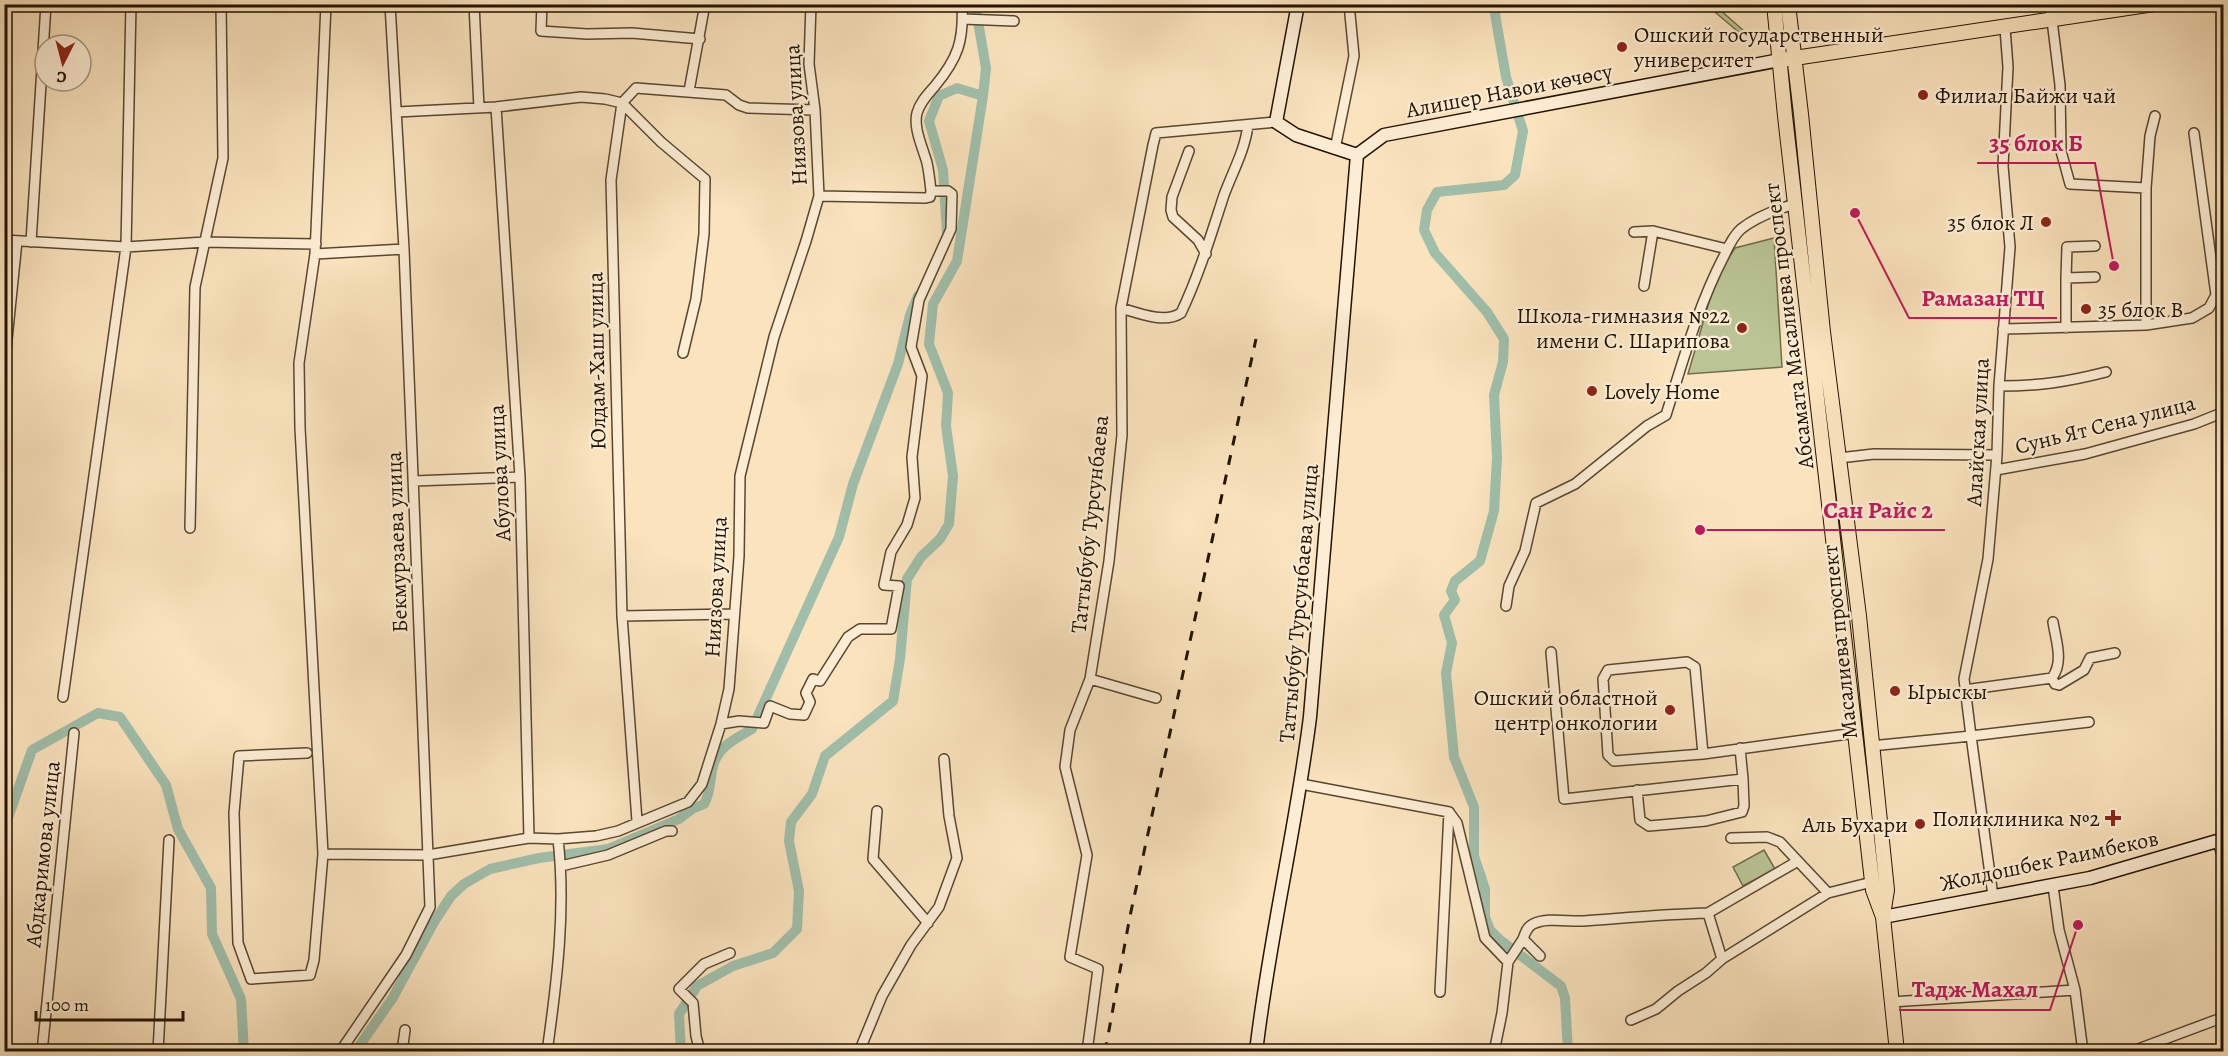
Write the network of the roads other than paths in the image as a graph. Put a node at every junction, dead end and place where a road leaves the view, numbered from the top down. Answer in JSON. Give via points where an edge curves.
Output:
{"nodes":[{"id":1,"x":46,"y":4,"type":"edge"},
{"id":2,"x":131,"y":4,"type":"edge"},
{"id":3,"x":221,"y":4,"type":"edge"},
{"id":4,"x":327,"y":4,"type":"edge"},
{"id":5,"x":390,"y":4,"type":"edge"},
{"id":6,"x":474,"y":4,"type":"edge"},
{"id":7,"x":542,"y":4,"type":"edge"},
{"id":8,"x":705,"y":4,"type":"edge"},
{"id":9,"x":811,"y":4,"type":"edge"},
{"id":10,"x":962,"y":4,"type":"edge"},
{"id":11,"x":1298,"y":4,"type":"edge"},
{"id":12,"x":1349,"y":4,"type":"edge"},
{"id":13,"x":1774,"y":4,"type":"edge"},
{"id":14,"x":1788,"y":4,"type":"edge"},
{"id":15,"x":2050,"y":4,"type":"edge"},
{"id":16,"x":2154,"y":4,"type":"edge"},
{"id":17,"x":966,"y":19,"type":"junction"},
{"id":18,"x":1014,"y":21,"type":"dead end"},
{"id":19,"x":2053,"y":21,"type":"junction"},
{"id":20,"x":2005,"y":28,"type":"junction"},
{"id":21,"x":700,"y":39,"type":"junction"},
{"id":22,"x":1795,"y":58,"type":"junction"},
{"id":23,"x":1780,"y":60,"type":"junction"},
{"id":24,"x":689,"y":91,"type":"junction"},
{"id":25,"x":622,"y":103,"type":"junction"},
{"id":26,"x":496,"y":107,"type":"junction"},
{"id":27,"x":479,"y":108,"type":"junction"},
{"id":28,"x":815,"y":111,"type":"junction"},
{"id":29,"x":397,"y":112,"type":"junction"},
{"id":30,"x":2155,"y":116,"type":"dead end"},
{"id":31,"x":1276,"y":122,"type":"junction"},
{"id":32,"x":1248,"y":125,"type":"junction"},
{"id":33,"x":2194,"y":134,"type":"dead end"},
{"id":34,"x":1335,"y":149,"type":"junction"},
{"id":35,"x":1189,"y":151,"type":"dead end"},
{"id":36,"x":1357,"y":155,"type":"junction"},
{"id":37,"x":2146,"y":188,"type":"junction"},
{"id":38,"x":940,"y":191,"type":"junction"},
{"id":39,"x":819,"y":195,"type":"junction"},
{"id":40,"x":1796,"y":204,"type":"junction"},
{"id":41,"x":1653,"y":231,"type":"junction"},
{"id":42,"x":1634,"y":232,"type":"dead end"},
{"id":43,"x":4,"y":240,"type":"edge"},
{"id":44,"x":17,"y":241,"type":"junction"},
{"id":45,"x":31,"y":242,"type":"junction"},
{"id":46,"x":205,"y":242,"type":"junction"},
{"id":47,"x":316,"y":244,"type":"junction"},
{"id":48,"x":2096,"y":246,"type":"dead end"},
{"id":49,"x":126,"y":247,"type":"junction"},
{"id":50,"x":404,"y":249,"type":"junction"},
{"id":51,"x":1727,"y":249,"type":"junction"},
{"id":52,"x":315,"y":254,"type":"junction"},
{"id":53,"x":1206,"y":254,"type":"junction"},
{"id":54,"x":2095,"y":277,"type":"dead end"},
{"id":55,"x":2066,"y":278,"type":"junction"},
{"id":56,"x":1644,"y":286,"type":"dead end"},
{"id":57,"x":1121,"y":308,"type":"junction"},
{"id":58,"x":2146,"y":326,"type":"junction"},
{"id":59,"x":2066,"y":328,"type":"junction"},
{"id":60,"x":2003,"y":329,"type":"junction"},
{"id":61,"x":683,"y":353,"type":"dead end"},
{"id":62,"x":4,"y":369,"type":"edge"},
{"id":63,"x":2106,"y":372,"type":"dead end"},
{"id":64,"x":1999,"y":386,"type":"junction"},
{"id":65,"x":2223,"y":412,"type":"edge"},
{"id":66,"x":1997,"y":455,"type":"junction"},
{"id":67,"x":1839,"y":458,"type":"junction"},
{"id":68,"x":1996,"y":470,"type":"junction"},
{"id":69,"x":520,"y":477,"type":"junction"},
{"id":70,"x":414,"y":482,"type":"junction"},
{"id":71,"x":190,"y":528,"type":"dead end"},
{"id":72,"x":1506,"y":606,"type":"dead end"},
{"id":73,"x":733,"y":614,"type":"junction"},
{"id":74,"x":621,"y":616,"type":"junction"},
{"id":75,"x":2053,"y":622,"type":"dead end"},
{"id":76,"x":1551,"y":652,"type":"dead end"},
{"id":77,"x":2115,"y":653,"type":"dead end"},
{"id":78,"x":2052,"y":678,"type":"junction"},
{"id":79,"x":1090,"y":679,"type":"junction"},
{"id":80,"x":1965,"y":690,"type":"junction"},
{"id":81,"x":63,"y":697,"type":"dead end"},
{"id":82,"x":1156,"y":698,"type":"dead end"},
{"id":83,"x":2089,"y":722,"type":"dead end"},
{"id":84,"x":721,"y":724,"type":"junction"},
{"id":85,"x":74,"y":733,"type":"dead end"},
{"id":86,"x":1855,"y":734,"type":"junction"},
{"id":87,"x":1971,"y":736,"type":"junction"},
{"id":88,"x":1871,"y":746,"type":"junction"},
{"id":89,"x":1740,"y":748,"type":"junction"},
{"id":90,"x":307,"y":753,"type":"dead end"},
{"id":91,"x":1703,"y":754,"type":"junction"},
{"id":92,"x":944,"y":759,"type":"dead end"},
{"id":93,"x":1743,"y":779,"type":"junction"},
{"id":94,"x":1301,"y":784,"type":"junction"},
{"id":95,"x":1637,"y":790,"type":"junction"},
{"id":96,"x":877,"y":811,"type":"dead end"},
{"id":97,"x":1449,"y":812,"type":"junction"},
{"id":98,"x":637,"y":821,"type":"junction"},
{"id":99,"x":672,"y":831,"type":"dead end"},
{"id":100,"x":529,"y":838,"type":"junction"},
{"id":101,"x":1731,"y":838,"type":"dead end"},
{"id":102,"x":169,"y":840,"type":"dead end"},
{"id":103,"x":2220,"y":840,"type":"edge"},
{"id":104,"x":558,"y":842,"type":"junction"},
{"id":105,"x":323,"y":854,"type":"junction"},
{"id":106,"x":428,"y":855,"type":"junction"},
{"id":107,"x":2223,"y":858,"type":"edge"},
{"id":108,"x":1798,"y":861,"type":"junction"},
{"id":109,"x":561,"y":862,"type":"junction"},
{"id":110,"x":1872,"y":882,"type":"junction"},
{"id":111,"x":2053,"y":886,"type":"junction"},
{"id":112,"x":1828,"y":893,"type":"junction"},
{"id":113,"x":1993,"y":896,"type":"junction"},
{"id":114,"x":1708,"y":913,"type":"junction"},
{"id":115,"x":1882,"y":917,"type":"junction"},
{"id":116,"x":928,"y":923,"type":"junction"},
{"id":117,"x":1521,"y":943,"type":"junction"},
{"id":118,"x":730,"y":953,"type":"dead end"},
{"id":119,"x":1540,"y":956,"type":"dead end"},
{"id":120,"x":1510,"y":959,"type":"junction"},
{"id":121,"x":1722,"y":959,"type":"junction"},
{"id":122,"x":2075,"y":990,"type":"junction"},
{"id":123,"x":1440,"y":992,"type":"dead end"},
{"id":124,"x":1892,"y":1002,"type":"junction"},
{"id":125,"x":2223,"y":1017,"type":"edge"},
{"id":126,"x":1630,"y":1020,"type":"dead end"},
{"id":127,"x":405,"y":1030,"type":"dead end"},
{"id":128,"x":42,"y":1052,"type":"edge"},
{"id":129,"x":158,"y":1052,"type":"edge"},
{"id":130,"x":340,"y":1052,"type":"edge"},
{"id":131,"x":402,"y":1052,"type":"edge"},
{"id":132,"x":547,"y":1052,"type":"edge"},
{"id":133,"x":700,"y":1052,"type":"edge"},
{"id":134,"x":859,"y":1052,"type":"edge"},
{"id":135,"x":1087,"y":1052,"type":"edge"},
{"id":136,"x":1256,"y":1052,"type":"edge"},
{"id":137,"x":1494,"y":1052,"type":"edge"},
{"id":138,"x":1897,"y":1052,"type":"edge"},
{"id":139,"x":2083,"y":1052,"type":"edge"},
{"id":140,"x":2130,"y":1052,"type":"edge"}],
"edges":[{"from":1,"to":45,"type":"street"},
{"from":2,"to":49,"type":"street"},
{"from":3,"to":46,"type":"street","via":[[223,158]]},
{"from":4,"to":47,"type":"street"},
{"from":5,"to":29,"type":"street","name":"Бекмурзаева улица"},
{"from":6,"to":27,"type":"street"},
{"from":7,"to":21,"type":"street","via":[[541,31]]},
{"from":8,"to":21,"type":"street"},
{"from":9,"to":28,"type":"street","name":"Ниязова улица","via":[[809,64]]},
{"from":10,"to":17,"type":"street"},
{"from":11,"to":31,"type":"street"},
{"from":12,"to":34,"type":"street","via":[[1354,56]]},
{"from":13,"to":23,"type":"main road"},
{"from":14,"to":22,"type":"main road","name":"Масалиева проспект"},
{"from":15,"to":19,"type":"street"},
{"from":16,"to":19,"type":"main road"},
{"from":17,"to":18,"type":"street"},
{"from":17,"to":38,"type":"street","via":[[954,62],[917,111],[928,166]]},
{"from":19,"to":20,"type":"main road"},
{"from":19,"to":37,"type":"street","via":[[2060,85],[2061,151],[2070,184]]},
{"from":20,"to":22,"type":"main road"},
{"from":20,"to":60,"type":"street","name":"Алайская улица","via":[[2008,67],[2003,166],[2010,247]]},
{"from":21,"to":24,"type":"street"},
{"from":22,"to":23,"type":"main road"},
{"from":22,"to":67,"type":"main road","name":"Масалиева проспект"},
{"from":23,"to":36,"type":"street","name":"Алишер Навои көчөсү","via":[[1384,135]]},
{"from":23,"to":40,"type":"main road","name":"Абсамата Масалиева проспект"},
{"from":24,"to":25,"type":"street","via":[[636,88]]},
{"from":24,"to":28,"type":"street","via":[[726,95],[748,108]]},
{"from":25,"to":26,"type":"street","via":[[581,97]]},
{"from":25,"to":61,"type":"street","via":[[705,179],[704,234],[696,299]]},
{"from":25,"to":74,"type":"street","name":"Юлдам-Хаш улица","via":[[611,180]]},
{"from":26,"to":27,"type":"street"},
{"from":26,"to":69,"type":"street","name":"Абулова улица"},
{"from":27,"to":29,"type":"street"},
{"from":28,"to":39,"type":"street","name":"Ниязова улица"},
{"from":29,"to":50,"type":"street","name":"Бекмурзаева улица"},
{"from":30,"to":37,"type":"street"},
{"from":31,"to":32,"type":"street","name":"Таттыбубу Турсунбаева"},
{"from":31,"to":34,"type":"street","via":[[1296,135]]},
{"from":32,"to":53,"type":"street"},
{"from":32,"to":57,"type":"street","name":"Таттыбубу Турсунбаева","via":[[1156,133]]},
{"from":33,"to":58,"type":"street","via":[[2216,295],[2210,308],[2192,318]]},
{"from":34,"to":36,"type":"street"},
{"from":35,"to":53,"type":"street","via":[[1171,210]]},
{"from":36,"to":94,"type":"street","name":"Таттыбубу Турсунбаева улица","via":[[1310,717]]},
{"from":37,"to":58,"type":"street"},
{"from":38,"to":39,"type":"street","via":[[926,198]]},
{"from":38,"to":84,"type":"street","via":[[952,194],[951,229],[920,300],[911,347],[922,376],[912,458],[915,498],[888,563],[884,585],[899,586],[891,629],[860,629],[848,637],[820,681],[813,679],[806,693],[810,702],[804,715],[770,706],[764,723]]},
{"from":39,"to":73,"type":"street","name":"Ниязова улица","via":[[774,337],[740,476],[739,556]]},
{"from":40,"to":51,"type":"street","via":[[1740,230]]},
{"from":40,"to":86,"type":"main road","name":"Абсамата Масалиева проспект"},
{"from":41,"to":42,"type":"street"},
{"from":41,"to":51,"type":"street"},
{"from":41,"to":56,"type":"street"},
{"from":43,"to":44,"type":"street"},
{"from":44,"to":45,"type":"street"},
{"from":44,"to":62,"type":"street"},
{"from":45,"to":49,"type":"street"},
{"from":46,"to":47,"type":"street"},
{"from":46,"to":49,"type":"street"},
{"from":46,"to":71,"type":"street","via":[[195,287]]},
{"from":47,"to":52,"type":"street"},
{"from":48,"to":55,"type":"street","via":[[2067,247]]},
{"from":49,"to":81,"type":"street"},
{"from":50,"to":52,"type":"street"},
{"from":50,"to":70,"type":"street","name":"Бекмурзаева улица"},
{"from":51,"to":72,"type":"street","via":[[1711,281],[1666,415],[1575,484],[1536,503]]},
{"from":52,"to":105,"type":"street","via":[[299,363]]},
{"from":53,"to":57,"type":"street","via":[[1180,313],[1174,318]]},
{"from":54,"to":55,"type":"street"},
{"from":55,"to":59,"type":"street"},
{"from":57,"to":79,"type":"street","name":"Таттыбубу Турсунбаева","via":[[1122,435],[1109,561]]},
{"from":58,"to":59,"type":"street"},
{"from":59,"to":60,"type":"street"},
{"from":60,"to":64,"type":"street","name":"Алайская улица"},
{"from":63,"to":64,"type":"street","via":[[2037,386]]},
{"from":64,"to":66,"type":"street","name":"Алайская улица"},
{"from":65,"to":68,"type":"street","name":"Сунь Ят Сена улица","via":[[2194,424],[2085,454]]},
{"from":66,"to":67,"type":"street","via":[[1874,454]]},
{"from":66,"to":68,"type":"street","name":"Алайская улица"},
{"from":67,"to":88,"type":"main road","name":"Масалиева проспект"},
{"from":68,"to":80,"type":"street","name":"Алайская улица","via":[[1988,559]]},
{"from":69,"to":70,"type":"street"},
{"from":69,"to":100,"type":"street","name":"Абулова улица"},
{"from":70,"to":106,"type":"street","name":"Бекмурзаева улица"},
{"from":73,"to":74,"type":"street"},
{"from":73,"to":84,"type":"street","name":"Ниязова улица","via":[[729,689]]},
{"from":74,"to":98,"type":"street","name":"Юлдам-Хаш улица"},
{"from":75,"to":78,"type":"street","via":[[2060,663]]},
{"from":76,"to":95,"type":"street","via":[[1564,799]]},
{"from":77,"to":78,"type":"street","via":[[2090,658],[2084,670],[2059,685]]},
{"from":78,"to":80,"type":"street"},
{"from":79,"to":82,"type":"street"},
{"from":79,"to":135,"type":"street","name":"Таттыбубу Турсунбаева","via":[[1070,730],[1065,767],[1087,855],[1070,957],[1098,969]]},
{"from":80,"to":87,"type":"street","name":"Алайская улица"},
{"from":83,"to":87,"type":"street"},
{"from":84,"to":98,"type":"street","name":"Ниязова улица","via":[[702,784],[687,802]]},
{"from":85,"to":128,"type":"street","name":"Абдкаримова улица"},
{"from":86,"to":89,"type":"street"},
{"from":86,"to":110,"type":"main road","name":"Абсамата Масалиева проспект"},
{"from":87,"to":88,"type":"street"},
{"from":87,"to":113,"type":"street","name":"Алайская улица"},
{"from":88,"to":115,"type":"main road","name":"Масалиева проспект","via":[[1887,890]]},
{"from":89,"to":91,"type":"street"},
{"from":89,"to":93,"type":"street"},
{"from":90,"to":105,"type":"street","via":[[240,756],[234,813],[238,943],[251,979],[310,975]]},
{"from":91,"to":91,"type":"street","via":[[1614,761],[1608,755],[1603,679],[1608,670],[1687,662],[1695,667]]},
{"from":92,"to":116,"type":"street","via":[[957,858],[939,906]]},
{"from":93,"to":95,"type":"street"},
{"from":93,"to":95,"type":"street","via":[[1742,812],[1706,821],[1648,826],[1640,820]]},
{"from":94,"to":97,"type":"street"},
{"from":94,"to":136,"type":"street","name":"Таттыбубу Турсунбаева улица","via":[[1263,990]]},
{"from":96,"to":116,"type":"street","via":[[873,859]]},
{"from":97,"to":120,"type":"street","via":[[1457,823],[1485,938]]},
{"from":97,"to":123,"type":"street"},
{"from":98,"to":104,"type":"street","name":"Ниязова улица","via":[[618,831]]},
{"from":99,"to":109,"type":"street","via":[[608,855]]},
{"from":100,"to":104,"type":"street","name":"Ниязова улица"},
{"from":100,"to":106,"type":"street","name":"Ниязова улица"},
{"from":101,"to":108,"type":"street","via":[[1767,837],[1780,842]]},
{"from":102,"to":129,"type":"street"},
{"from":103,"to":107,"type":"street"},
{"from":103,"to":111,"type":"street","name":"Жолдошбек Раимбеков"},
{"from":104,"to":109,"type":"street"},
{"from":105,"to":106,"type":"street","name":"Ниязова улица"},
{"from":106,"to":130,"type":"street","name":"Бекмурзаева улица","via":[[430,907],[406,955]]},
{"from":108,"to":112,"type":"street"},
{"from":108,"to":114,"type":"street"},
{"from":109,"to":132,"type":"street","via":[[556,981]]},
{"from":110,"to":112,"type":"street"},
{"from":110,"to":115,"type":"main road","name":"Абсамата Масалиева проспект"},
{"from":111,"to":113,"type":"street","name":"Жолдошбек Раимбеков"},
{"from":111,"to":122,"type":"street","via":[[2059,930]]},
{"from":112,"to":121,"type":"street"},
{"from":113,"to":115,"type":"street","name":"Жолдошбек Раимбеков"},
{"from":114,"to":117,"type":"street","via":[[1544,922],[1533,924]]},
{"from":114,"to":121,"type":"street"},
{"from":115,"to":124,"type":"main road","name":"Абсамата Масалиева проспект"},
{"from":116,"to":134,"type":"street","via":[[882,996]]},
{"from":117,"to":119,"type":"street"},
{"from":117,"to":120,"type":"street"},
{"from":118,"to":133,"type":"street","via":[[704,964],[679,989],[693,1003]]},
{"from":120,"to":137,"type":"street"},
{"from":121,"to":126,"type":"street","via":[[1656,1009]]},
{"from":122,"to":124,"type":"street"},
{"from":122,"to":139,"type":"street"},
{"from":124,"to":138,"type":"main road","name":"Абсамата Масалиева проспект"},
{"from":125,"to":140,"type":"street"},
{"from":127,"to":131,"type":"street"}]}
